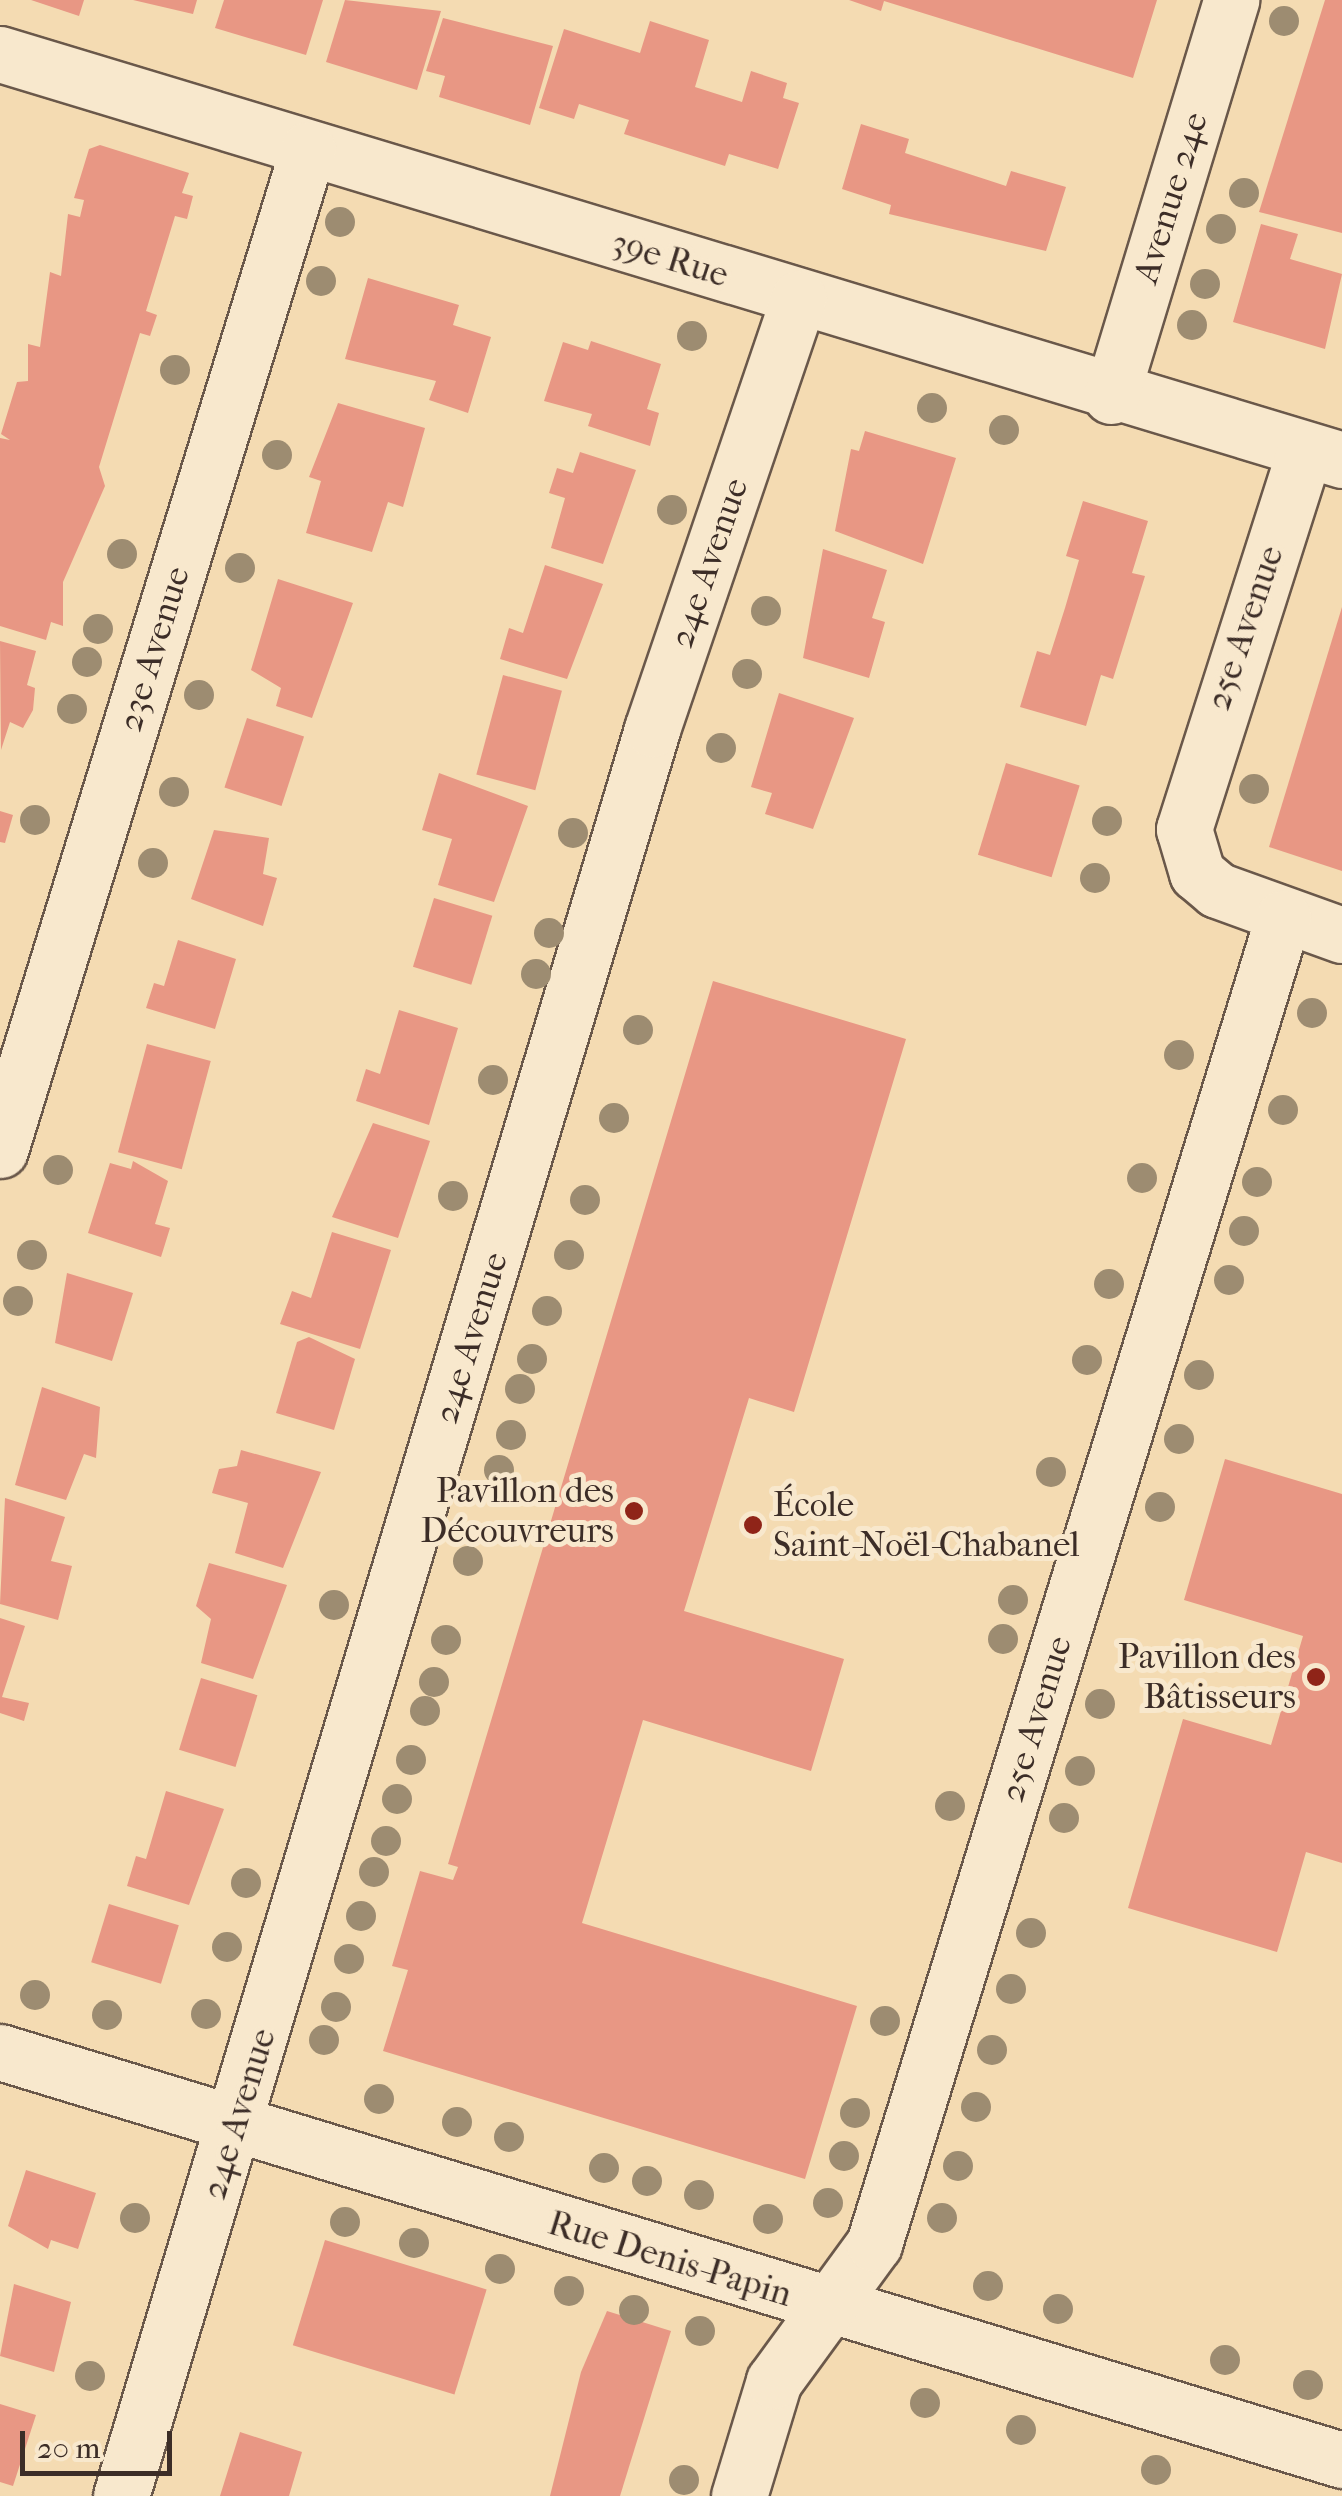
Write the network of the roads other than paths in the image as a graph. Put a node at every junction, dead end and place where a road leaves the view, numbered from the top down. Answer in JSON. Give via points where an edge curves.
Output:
{"nodes":[{"id":1,"x":1231,"y":0,"type":"edge"},
{"id":2,"x":0,"y":54,"type":"edge"},
{"id":3,"x":308,"y":149,"type":"junction"},
{"id":4,"x":799,"y":298,"type":"junction"},
{"id":5,"x":1112,"y":396,"type":"junction"},
{"id":6,"x":1323,"y":457,"type":"edge"},
{"id":7,"x":1283,"y":918,"type":"junction"},
{"id":8,"x":1342,"y":936,"type":"edge"},
{"id":9,"x":0,"y":1150,"type":"edge"},
{"id":10,"x":0,"y":2052,"type":"edge"},
{"id":11,"x":236,"y":2124,"type":"junction"},
{"id":12,"x":827,"y":2308,"type":"junction"},
{"id":13,"x":1342,"y":2460,"type":"edge"},
{"id":14,"x":122,"y":2496,"type":"edge"},
{"id":15,"x":739,"y":2496,"type":"edge"}],
"edges":[{"from":1,"to":5,"type":"street","name":"Avenue 24e"},
{"from":2,"to":3,"type":"street","name":"39e Rue"},
{"from":3,"to":4,"type":"street","name":"39e Rue"},
{"from":3,"to":9,"type":"street","name":"23e Avenue"},
{"from":4,"to":5,"type":"street","name":"39e Rue"},
{"from":4,"to":11,"type":"street","name":"24e Avenue","via":[[652,729]]},
{"from":5,"to":6,"type":"street","name":"39e Rue"},
{"from":6,"to":7,"type":"street","name":"25e Avenue","via":[[1185,803],[1197,872]]},
{"from":7,"to":8,"type":"street"},
{"from":7,"to":12,"type":"street","name":"25e Avenue","via":[[874,2244]]},
{"from":10,"to":11,"type":"street","name":"Rue Denis-Papin"},
{"from":11,"to":12,"type":"street","name":"Rue Denis-Papin"},
{"from":11,"to":14,"type":"street","name":"24e Avenue"},
{"from":12,"to":13,"type":"street","name":"Rue Denis-Papin"},
{"from":12,"to":15,"type":"street","name":"25e Avenue","via":[[774,2381]]}]}
